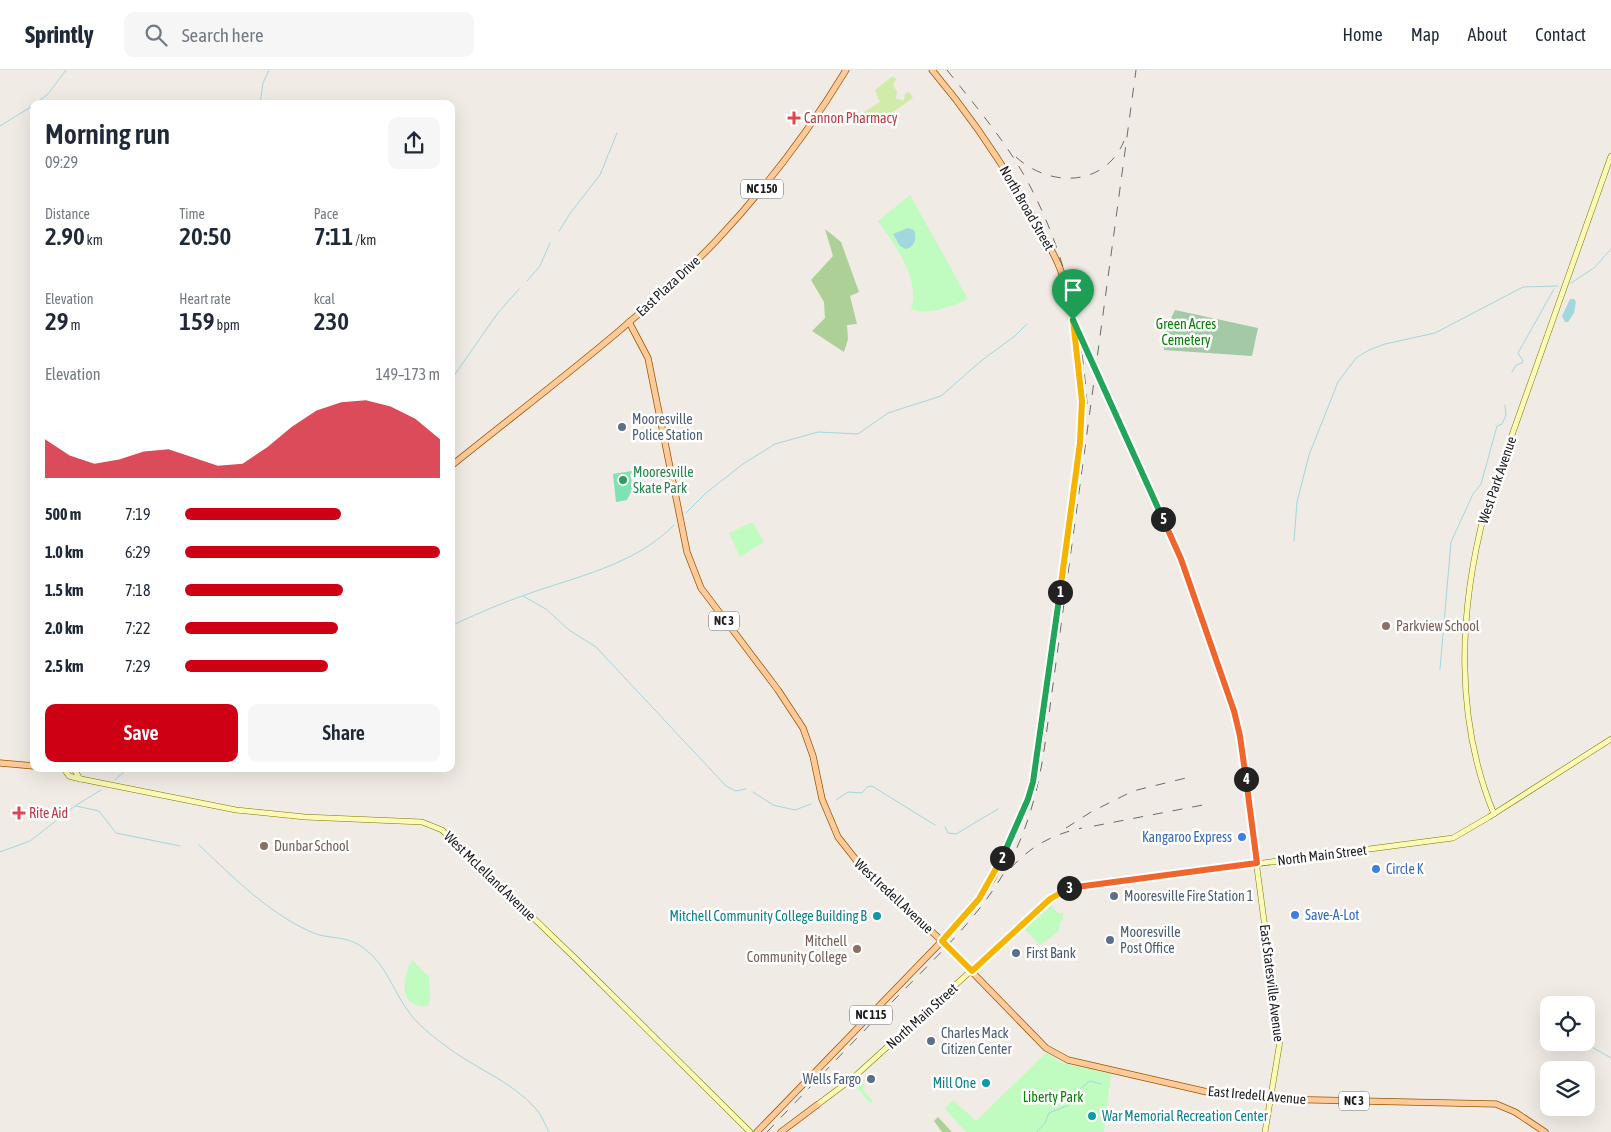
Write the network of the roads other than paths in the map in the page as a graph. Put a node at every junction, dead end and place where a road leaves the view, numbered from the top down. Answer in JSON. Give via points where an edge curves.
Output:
{"nodes":[{"id":1,"x":846,"y":70,"type":"edge"},
{"id":2,"x":932,"y":70,"type":"edge"},
{"id":3,"x":1611,"y":156,"type":"edge"},
{"id":4,"x":1073,"y":320,"type":"junction"},
{"id":5,"x":629,"y":322,"type":"junction"},
{"id":6,"x":455,"y":463,"type":"edge"},
{"id":7,"x":1611,"y":739,"type":"edge"},
{"id":8,"x":0,"y":763,"type":"edge"},
{"id":9,"x":30,"y":766,"type":"edge"},
{"id":10,"x":66,"y":772,"type":"edge"},
{"id":11,"x":76,"y":772,"type":"edge"},
{"id":12,"x":80,"y":779,"type":"junction"},
{"id":13,"x":1494,"y":814,"type":"junction"},
{"id":14,"x":1257,"y":863,"type":"junction"},
{"id":15,"x":942,"y":941,"type":"junction"},
{"id":16,"x":972,"y":971,"type":"junction"},
{"id":17,"x":1272,"y":1099,"type":"junction"},
{"id":18,"x":817,"y":1105,"type":"joint"},
{"id":19,"x":750,"y":1132,"type":"edge"},
{"id":20,"x":757,"y":1132,"type":"edge"},
{"id":21,"x":781,"y":1132,"type":"edge"},
{"id":22,"x":1264,"y":1132,"type":"edge"},
{"id":23,"x":1544,"y":1132,"type":"edge"}],
"edges":[{"from":1,"to":5,"type":"main road","name":"East Plaza Drive","number":"NC 150","via":[[817,116],[761,191],[715,241]]},
{"from":2,"to":4,"type":"main road","name":"North Broad Street","number":"NC 115","via":[[992,149],[1048,244],[1062,274]]},
{"from":3,"to":13,"type":"street","name":"West Park Avenue","via":[[1486,511],[1472,568],[1465,628],[1467,690],[1478,766]]},
{"from":4,"to":14,"type":"street","name":"East Statesville Avenue","via":[[1181,559],[1231,702],[1240,736]]},
{"from":4,"to":15,"type":"main road","name":"North Broad Street","number":"NC 115","via":[[1082,401],[1080,443],[1035,773],[1028,799],[993,878]]},
{"from":5,"to":6,"type":"main road","name":"East Plaza Drive","number":"NC 150"},
{"from":5,"to":15,"type":"main road","name":"West Iredell Avenue","number":"NC 3","via":[[648,358],[687,552],[701,588],[803,728],[829,819],[850,854]]},
{"from":7,"to":13,"type":"street","name":"North Main Street"},
{"from":8,"to":9,"type":"main road"},
{"from":10,"to":12,"type":"street","name":"West McLelland Avenue"},
{"from":11,"to":12,"type":"street"},
{"from":12,"to":19,"type":"street","name":"West McLelland Avenue","via":[[236,810],[305,817],[422,822],[442,830]]},
{"from":13,"to":14,"type":"street","name":"North Main Street","via":[[1465,832],[1440,840]]},
{"from":14,"to":16,"type":"street","name":"North Main Street","via":[[1066,889],[1048,901]]},
{"from":14,"to":17,"type":"street","name":"East Statesville Avenue","via":[[1280,1041]]},
{"from":15,"to":16,"type":"main road","name":"West Iredell Avenue","number":"NC 3"},
{"from":15,"to":20,"type":"main road","name":"North Broad Street","number":"NC 115"},
{"from":16,"to":17,"type":"main road","name":"East Iredell Avenue","number":"NC 3","via":[[1046,1048],[1059,1057],[1216,1094]]},
{"from":16,"to":18,"type":"street","name":"North Main Street","via":[[854,1078]]},
{"from":17,"to":22,"type":"street","name":"East Statesville Avenue"},
{"from":17,"to":23,"type":"main road","name":"East Iredell Avenue","number":"NC 3","via":[[1496,1104],[1515,1112]]},
{"from":18,"to":21,"type":"main road"}]}
